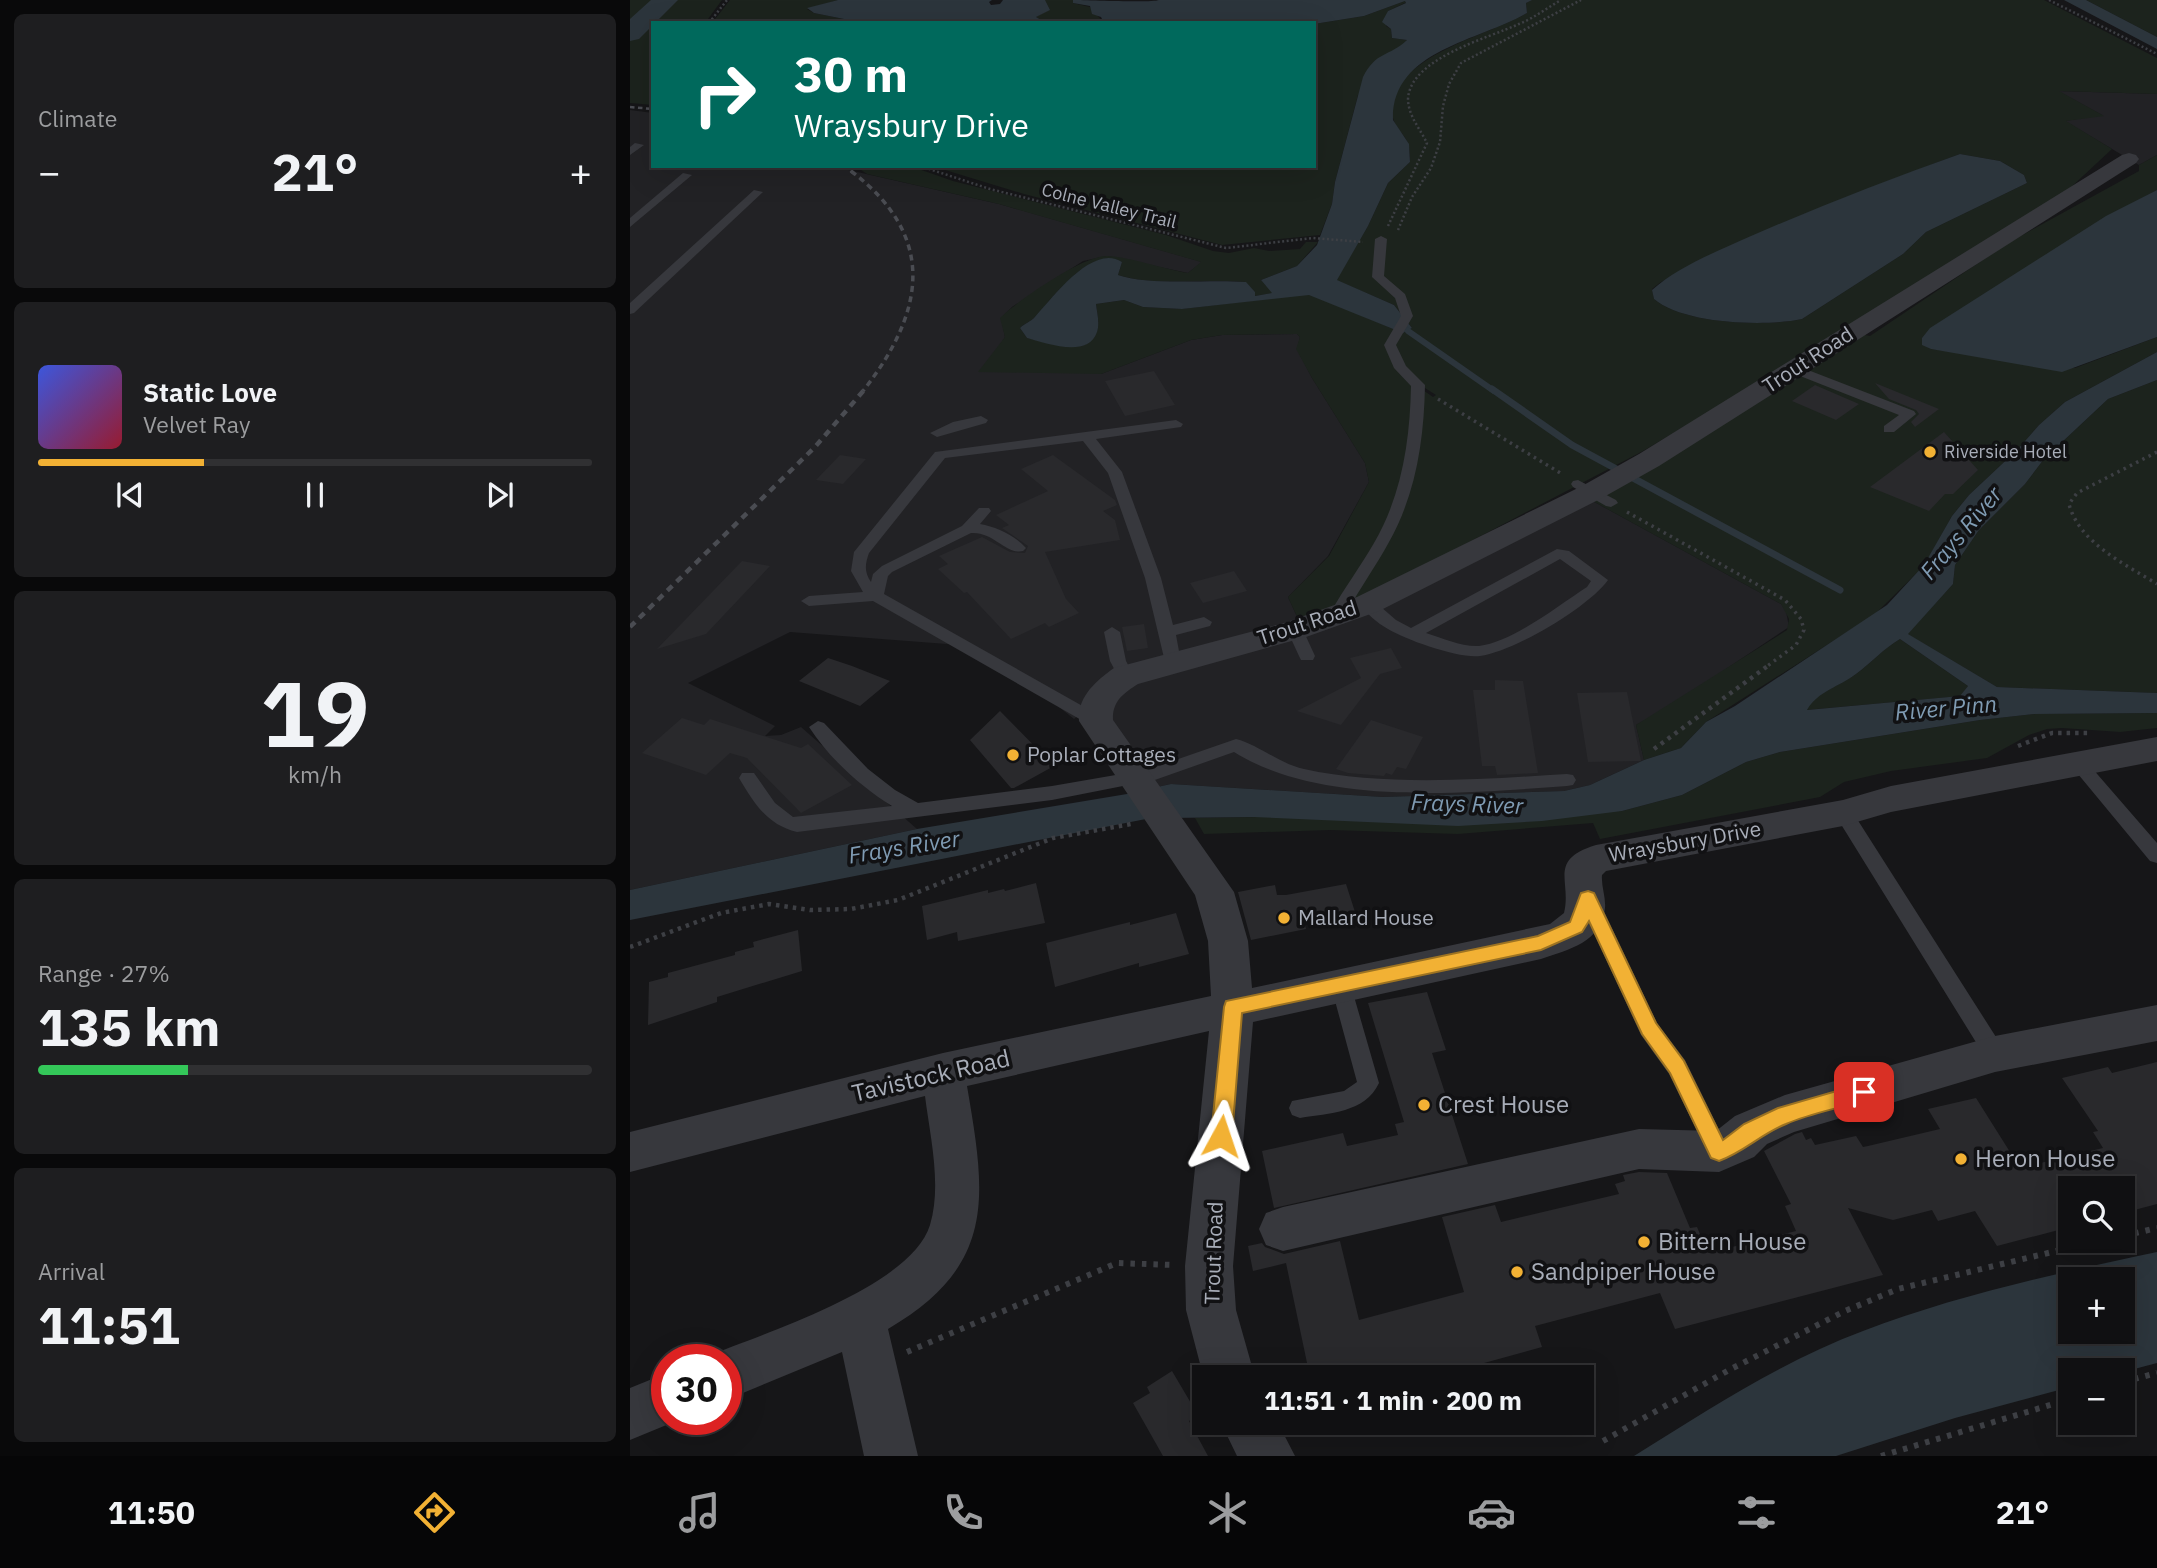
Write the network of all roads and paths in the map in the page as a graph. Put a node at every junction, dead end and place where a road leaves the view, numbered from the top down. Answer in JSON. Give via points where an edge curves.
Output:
{"nodes":[{"id":1,"x":727,"y":0,"type":"edge"},
{"id":2,"x":1561,"y":0,"type":"edge"},
{"id":3,"x":1581,"y":0,"type":"edge"},
{"id":4,"x":2049,"y":0,"type":"edge"},
{"id":5,"x":711,"y":21,"type":"edge"},
{"id":6,"x":2157,"y":54,"type":"edge"},
{"id":7,"x":2129,"y":159,"type":"dead end"},
{"id":8,"x":926,"y":168,"type":"edge"},
{"id":9,"x":687,"y":175,"type":"dead end"},
{"id":10,"x":758,"y":192,"type":"dead end"},
{"id":11,"x":630,"y":224,"type":"edge"},
{"id":12,"x":1398,"y":235,"type":"dead end"},
{"id":13,"x":1381,"y":239,"type":"joint"},
{"id":14,"x":1365,"y":243,"type":"dead end"},
{"id":15,"x":630,"y":310,"type":"edge"},
{"id":16,"x":1795,"y":369,"type":"junction"},
{"id":17,"x":1418,"y":386,"type":"junction"},
{"id":18,"x":1435,"y":396,"type":"joint"},
{"id":19,"x":934,"y":414,"type":"dead end"},
{"id":20,"x":981,"y":420,"type":"dead end"},
{"id":21,"x":1176,"y":424,"type":"dead end"},
{"id":22,"x":1889,"y":429,"type":"dead end"},
{"id":23,"x":937,"y":433,"type":"junction"},
{"id":24,"x":1087,"y":437,"type":"junction"},
{"id":25,"x":2157,"y":452,"type":"edge"},
{"id":26,"x":940,"y":456,"type":"junction"},
{"id":27,"x":1596,"y":491,"type":"junction"},
{"id":28,"x":984,"y":511,"type":"dead end"},
{"id":29,"x":967,"y":529,"type":"junction"},
{"id":30,"x":1018,"y":548,"type":"dead end"},
{"id":31,"x":2157,"y":584,"type":"edge"},
{"id":32,"x":876,"y":596,"type":"junction"},
{"id":33,"x":809,"y":601,"type":"dead end"},
{"id":34,"x":1354,"y":608,"type":"junction"},
{"id":35,"x":1204,"y":622,"type":"dead end"},
{"id":36,"x":1112,"y":632,"type":"dead end"},
{"id":37,"x":1412,"y":634,"type":"junction"},
{"id":38,"x":1170,"y":647,"type":"junction"},
{"id":39,"x":1126,"y":676,"type":"junction"},
{"id":40,"x":1096,"y":721,"type":"junction"},
{"id":41,"x":818,"y":727,"type":"dead end"},
{"id":42,"x":2157,"y":748,"type":"edge"},
{"id":43,"x":1654,"y":749,"type":"dead end"},
{"id":44,"x":2079,"y":764,"type":"junction"},
{"id":45,"x":748,"y":778,"type":"dead end"},
{"id":46,"x":1134,"y":779,"type":"junction"},
{"id":47,"x":1567,"y":780,"type":"dead end"},
{"id":48,"x":914,"y":809,"type":"junction"},
{"id":49,"x":1843,"y":813,"type":"junction"},
{"id":50,"x":1163,"y":819,"type":"junction"},
{"id":51,"x":2157,"y":856,"type":"edge"},
{"id":52,"x":1588,"y":898,"type":"junction"},
{"id":53,"x":630,"y":947,"type":"edge"},
{"id":54,"x":1341,"y":986,"type":"junction"},
{"id":55,"x":1233,"y":1007,"type":"junction"},
{"id":56,"x":2157,"y":1023,"type":"edge"},
{"id":57,"x":1995,"y":1054,"type":"junction"},
{"id":58,"x":943,"y":1072,"type":"junction"},
{"id":59,"x":1300,"y":1108,"type":"dead end"},
{"id":60,"x":630,"y":1152,"type":"edge"},
{"id":61,"x":1719,"y":1152,"type":"junction"},
{"id":62,"x":2157,"y":1228,"type":"edge"},
{"id":63,"x":1283,"y":1229,"type":"dead end"},
{"id":64,"x":2135,"y":1233,"type":"edge"},
{"id":65,"x":2058,"y":1251,"type":"edge"},
{"id":66,"x":1209,"y":1266,"type":"junction"},
{"id":67,"x":860,"y":1318,"type":"junction"},
{"id":68,"x":1227,"y":1365,"type":"edge"},
{"id":69,"x":742,"y":1367,"type":"edge"},
{"id":70,"x":870,"y":1368,"type":"junction"},
{"id":71,"x":2157,"y":1373,"type":"edge"},
{"id":72,"x":2135,"y":1379,"type":"edge"},
{"id":73,"x":2058,"y":1403,"type":"edge"},
{"id":74,"x":651,"y":1405,"type":"edge"},
{"id":75,"x":630,"y":1414,"type":"edge"},
{"id":76,"x":1255,"y":1435,"type":"edge"},
{"id":77,"x":1603,"y":1441,"type":"dead end"},
{"id":78,"x":891,"y":1456,"type":"edge"},
{"id":79,"x":1268,"y":1456,"type":"edge"},
{"id":80,"x":1881,"y":1456,"type":"edge"}],
"edges":[{"from":1,"to":5,"type":"path"},
{"from":2,"to":13,"type":"path","via":[[1528,20],[1446,56],[1414,82],[1408,96],[1411,116],[1427,144]]},
{"from":3,"to":12,"type":"path","via":[[1461,63],[1449,84],[1431,168],[1403,215]]},
{"from":4,"to":6,"type":"path"},
{"from":7,"to":16,"type":"street","name":"Trout Road"},
{"from":8,"to":14,"type":"path","name":"Colne Valley Trail","via":[[990,189],[1226,248],[1313,238]]},
{"from":9,"to":11,"type":"lane"},
{"from":10,"to":15,"type":"lane"},
{"from":13,"to":17,"type":"lane","via":[[1377,273],[1380,281],[1401,297],[1402,326],[1390,343],[1393,355]]},
{"from":16,"to":22,"type":"lane","via":[[1909,414]]},
{"from":16,"to":27,"type":"street","name":"Trout Road"},
{"from":17,"to":18,"type":"lane"},
{"from":17,"to":34,"type":"lane","via":[[1415,445],[1395,517]]},
{"from":18,"to":27,"type":"path"},
{"from":19,"to":23,"type":"lane"},
{"from":20,"to":23,"type":"lane"},
{"from":21,"to":24,"type":"lane"},
{"from":23,"to":26,"type":"lane"},
{"from":24,"to":26,"type":"lane","via":[[1013,443]]},
{"from":24,"to":38,"type":"lane","via":[[1115,472],[1153,578]]},
{"from":25,"to":31,"type":"path","via":[[2077,493],[2069,505],[2072,519],[2092,538]]},
{"from":26,"to":32,"type":"lane","via":[[862,552],[859,580]]},
{"from":27,"to":34,"type":"street","name":"Trout Road"},
{"from":27,"to":43,"type":"path","via":[[1785,600],[1804,630],[1796,645]]},
{"from":28,"to":29,"type":"lane"},
{"from":29,"to":30,"type":"lane","via":[[993,530]]},
{"from":29,"to":32,"type":"lane","via":[[887,569],[881,574]]},
{"from":32,"to":33,"type":"lane"},
{"from":32,"to":40,"type":"lane"},
{"from":34,"to":37,"type":"lane"},
{"from":34,"to":38,"type":"street","name":"Trout Road","via":[[1301,643]]},
{"from":35,"to":38,"type":"lane"},
{"from":36,"to":39,"type":"lane"},
{"from":37,"to":37,"type":"lane","via":[[1464,649],[1490,650],[1593,590],[1600,580],[1564,554],[1557,554]]},
{"from":38,"to":39,"type":"street","name":"Trout Road"},
{"from":39,"to":40,"type":"street","name":"Trout Road","via":[[1104,695]]},
{"from":40,"to":46,"type":"street","name":"Trout Road"},
{"from":41,"to":48,"type":"lane","via":[[897,803]]},
{"from":42,"to":44,"type":"street","name":"Wraysbury Drive"},
{"from":44,"to":49,"type":"street","name":"Wraysbury Drive","via":[[1891,799]]},
{"from":44,"to":51,"type":"lane"},
{"from":45,"to":48,"type":"lane","via":[[775,816],[790,824]]},
{"from":46,"to":47,"type":"lane","via":[[1236,745],[1300,775],[1368,785]]},
{"from":46,"to":48,"type":"lane"},
{"from":46,"to":50,"type":"street","name":"Trout Road"},
{"from":49,"to":52,"type":"street","name":"Wraysbury Drive","via":[[1597,859],[1581,874]]},
{"from":49,"to":57,"type":"lane"},
{"from":50,"to":53,"type":"path","via":[[1053,838],[898,900],[851,909],[769,904],[721,913]]},
{"from":50,"to":55,"type":"street","name":"Trout Road","via":[[1214,892],[1228,941]]},
{"from":52,"to":54,"type":"street","name":"Wraysbury Drive","via":[[1584,915],[1564,935]]},
{"from":52,"to":61,"type":"lane","via":[[1649,1029],[1677,1067]]},
{"from":54,"to":55,"type":"street","name":"Wraysbury Drive"},
{"from":54,"to":59,"type":"lane","via":[[1368,1083],[1354,1097]]},
{"from":55,"to":58,"type":"street","name":"Tavistock Road"},
{"from":55,"to":66,"type":"street","name":"Trout Road"},
{"from":56,"to":57,"type":"street"},
{"from":57,"to":61,"type":"street","via":[[1785,1115],[1751,1130]]},
{"from":58,"to":60,"type":"street","name":"Tavistock Road"},
{"from":58,"to":67,"type":"street","via":[[954,1165],[953,1230],[917,1280]]},
{"from":61,"to":63,"type":"street","via":[[1639,1149]]},
{"from":62,"to":64,"type":"path"},
{"from":65,"to":77,"type":"path","via":[[1898,1289],[1845,1311]]},
{"from":66,"to":68,"type":"street","name":"Trout Road","via":[[1211,1310]]},
{"from":66,"to":70,"type":"path","via":[[1117,1263]]},
{"from":67,"to":69,"type":"street"},
{"from":67,"to":70,"type":"street"},
{"from":70,"to":78,"type":"street"},
{"from":71,"to":72,"type":"path"},
{"from":73,"to":80,"type":"path"},
{"from":74,"to":75,"type":"street"},
{"from":76,"to":79,"type":"street"}]}
